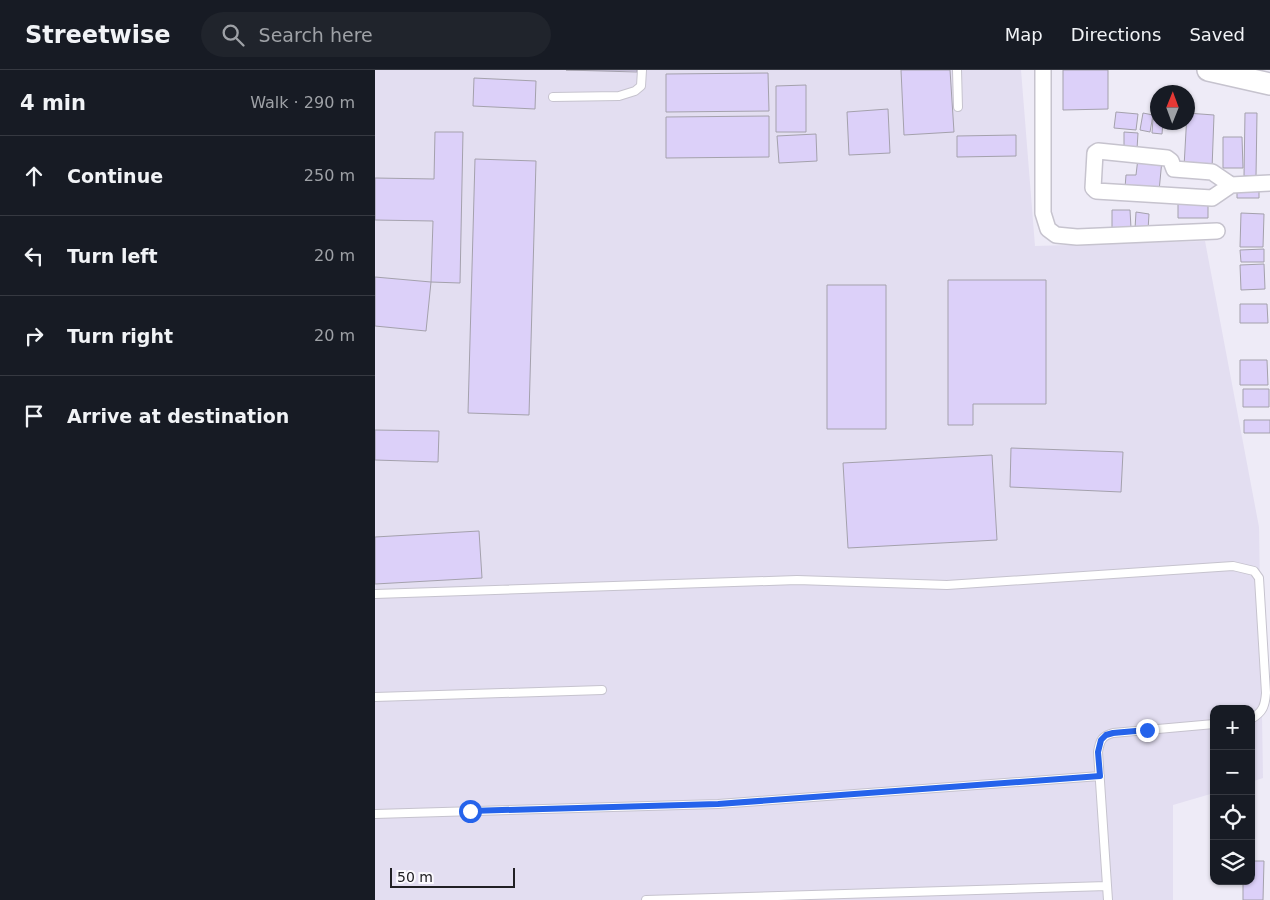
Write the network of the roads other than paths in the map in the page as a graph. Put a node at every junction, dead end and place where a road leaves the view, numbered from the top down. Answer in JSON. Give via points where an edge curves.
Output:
{"nodes":[{"id":1,"x":642,"y":70,"type":"edge"},
{"id":2,"x":957,"y":70,"type":"edge"},
{"id":3,"x":1043,"y":70,"type":"edge"},
{"id":4,"x":1209,"y":70,"type":"edge"},
{"id":5,"x":1270,"y":84,"type":"edge"},
{"id":6,"x":553,"y":97,"type":"dead end"},
{"id":7,"x":958,"y":107,"type":"dead end"},
{"id":8,"x":1270,"y":183,"type":"edge"},
{"id":9,"x":1231,"y":185,"type":"junction"},
{"id":10,"x":1217,"y":231,"type":"dead end"},
{"id":11,"x":375,"y":594,"type":"edge"},
{"id":12,"x":602,"y":690,"type":"dead end"},
{"id":13,"x":375,"y":697,"type":"edge"},
{"id":14,"x":1255,"y":717,"type":"edge"},
{"id":15,"x":1210,"y":724,"type":"edge"},
{"id":16,"x":1100,"y":776,"type":"junction"},
{"id":17,"x":375,"y":814,"type":"edge"},
{"id":18,"x":1107,"y":886,"type":"junction"},
{"id":19,"x":646,"y":900,"type":"edge"},
{"id":20,"x":1109,"y":900,"type":"edge"}],
"edges":[{"from":1,"to":6,"type":"lane","via":[[641,86],[619,96]]},
{"from":2,"to":7,"type":"lane"},
{"from":3,"to":10,"type":"street","via":[[1043,213],[1048,229],[1056,235],[1077,237]]},
{"from":4,"to":5,"type":"street"},
{"from":8,"to":9,"type":"street"},
{"from":9,"to":9,"type":"street","via":[[1211,172],[1174,169],[1167,158],[1095,153],[1093,188],[1096,191],[1212,198]]},
{"from":11,"to":14,"type":"lane","via":[[797,580],[947,585],[1233,566],[1254,571],[1259,578],[1266,693],[1265,706]]},
{"from":12,"to":13,"type":"lane"},
{"from":15,"to":16,"type":"lane","via":[[1106,735],[1098,752]]},
{"from":16,"to":17,"type":"lane","via":[[718,804]]},
{"from":16,"to":18,"type":"lane"},
{"from":18,"to":19,"type":"lane"},
{"from":18,"to":20,"type":"lane"}]}
